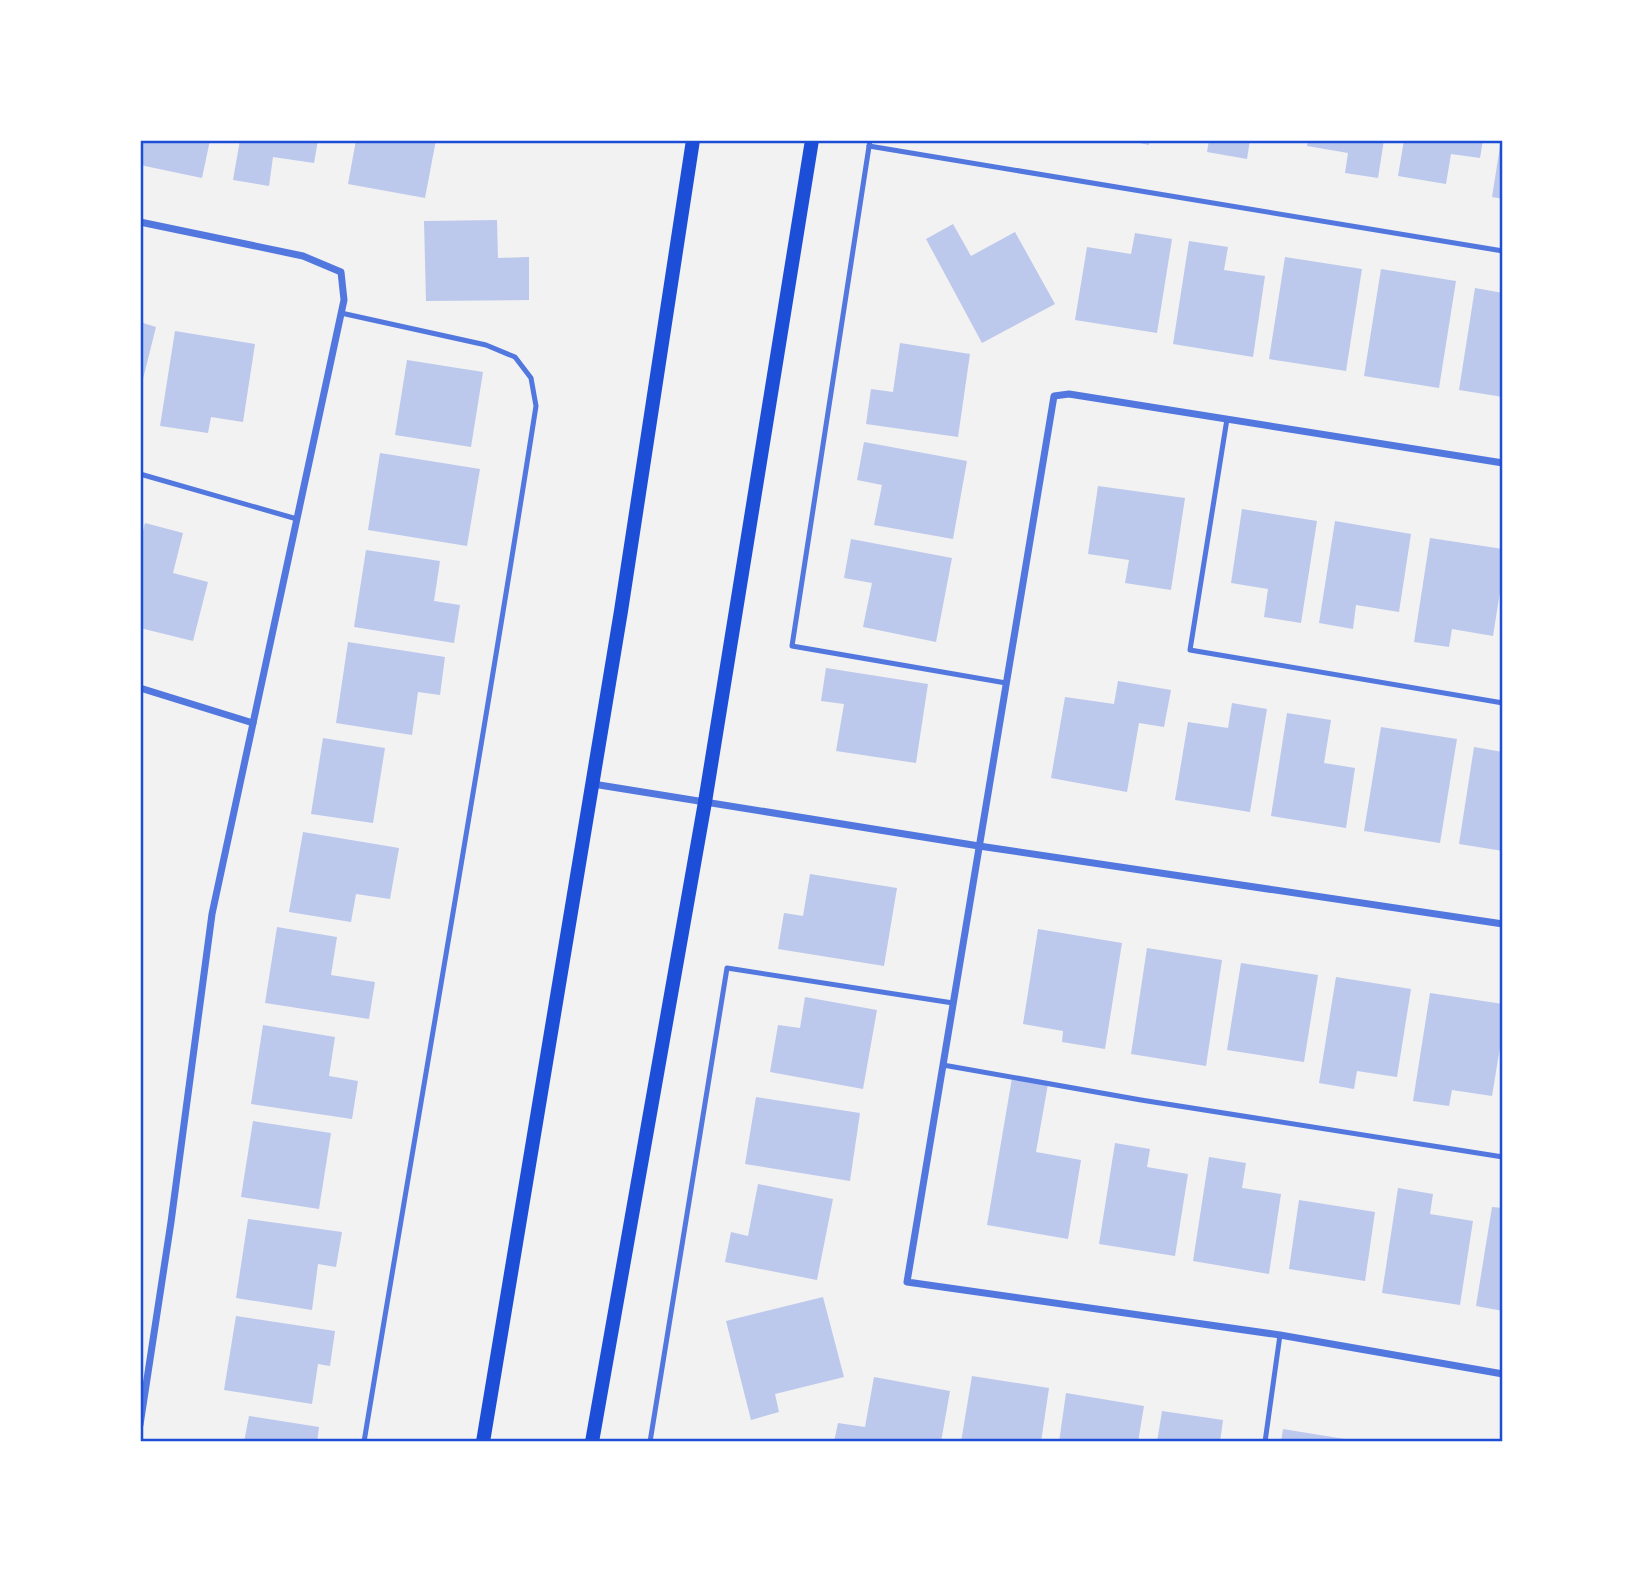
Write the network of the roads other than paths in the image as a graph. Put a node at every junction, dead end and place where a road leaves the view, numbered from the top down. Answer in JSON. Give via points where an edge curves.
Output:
{"nodes":[{"id":1,"x":693,"y":140,"type":"edge"},
{"id":2,"x":812,"y":140,"type":"edge"},
{"id":3,"x":869,"y":143,"type":"edge"},
{"id":4,"x":140,"y":222,"type":"edge"},
{"id":5,"x":1503,"y":251,"type":"edge"},
{"id":6,"x":341,"y":313,"type":"junction"},
{"id":7,"x":1227,"y":419,"type":"junction"},
{"id":8,"x":1503,"y":463,"type":"edge"},
{"id":9,"x":140,"y":474,"type":"edge"},
{"id":10,"x":297,"y":519,"type":"junction"},
{"id":11,"x":1006,"y":683,"type":"junction"},
{"id":12,"x":140,"y":688,"type":"edge"},
{"id":13,"x":1503,"y":703,"type":"edge"},
{"id":14,"x":253,"y":723,"type":"junction"},
{"id":15,"x":592,"y":784,"type":"junction"},
{"id":16,"x":705,"y":802,"type":"junction"},
{"id":17,"x":979,"y":846,"type":"junction"},
{"id":18,"x":1503,"y":924,"type":"edge"},
{"id":19,"x":953,"y":1003,"type":"junction"},
{"id":20,"x":943,"y":1065,"type":"junction"},
{"id":21,"x":1503,"y":1157,"type":"edge"},
{"id":22,"x":1280,"y":1335,"type":"junction"},
{"id":23,"x":1503,"y":1374,"type":"edge"},
{"id":24,"x":140,"y":1425,"type":"edge"},
{"id":25,"x":364,"y":1442,"type":"edge"},
{"id":26,"x":483,"y":1442,"type":"edge"},
{"id":27,"x":592,"y":1442,"type":"edge"},
{"id":28,"x":650,"y":1442,"type":"edge"},
{"id":29,"x":1265,"y":1442,"type":"edge"}],
"edges":[{"from":1,"to":15,"type":"main road"},
{"from":2,"to":16,"type":"main road"},
{"from":3,"to":5,"type":"lane"},
{"from":3,"to":11,"type":"lane","via":[[792,646]]},
{"from":4,"to":6,"type":"street","via":[[303,256],[341,272]]},
{"from":6,"to":10,"type":"street"},
{"from":6,"to":25,"type":"lane","via":[[486,345],[515,358],[531,378],[536,406]]},
{"from":7,"to":8,"type":"street"},
{"from":7,"to":11,"type":"street","via":[[1069,394],[1054,396]]},
{"from":7,"to":13,"type":"lane","via":[[1190,650]]},
{"from":9,"to":10,"type":"lane"},
{"from":10,"to":14,"type":"street"},
{"from":11,"to":17,"type":"street"},
{"from":12,"to":14,"type":"street"},
{"from":14,"to":24,"type":"street","via":[[212,914]]},
{"from":15,"to":16,"type":"street"},
{"from":15,"to":26,"type":"main road"},
{"from":16,"to":17,"type":"street"},
{"from":16,"to":27,"type":"main road"},
{"from":17,"to":18,"type":"street"},
{"from":17,"to":19,"type":"street"},
{"from":19,"to":20,"type":"street"},
{"from":19,"to":28,"type":"lane","via":[[727,968]]},
{"from":20,"to":21,"type":"lane"},
{"from":20,"to":22,"type":"street","via":[[907,1282]]},
{"from":22,"to":23,"type":"street"},
{"from":22,"to":29,"type":"lane"}]}
